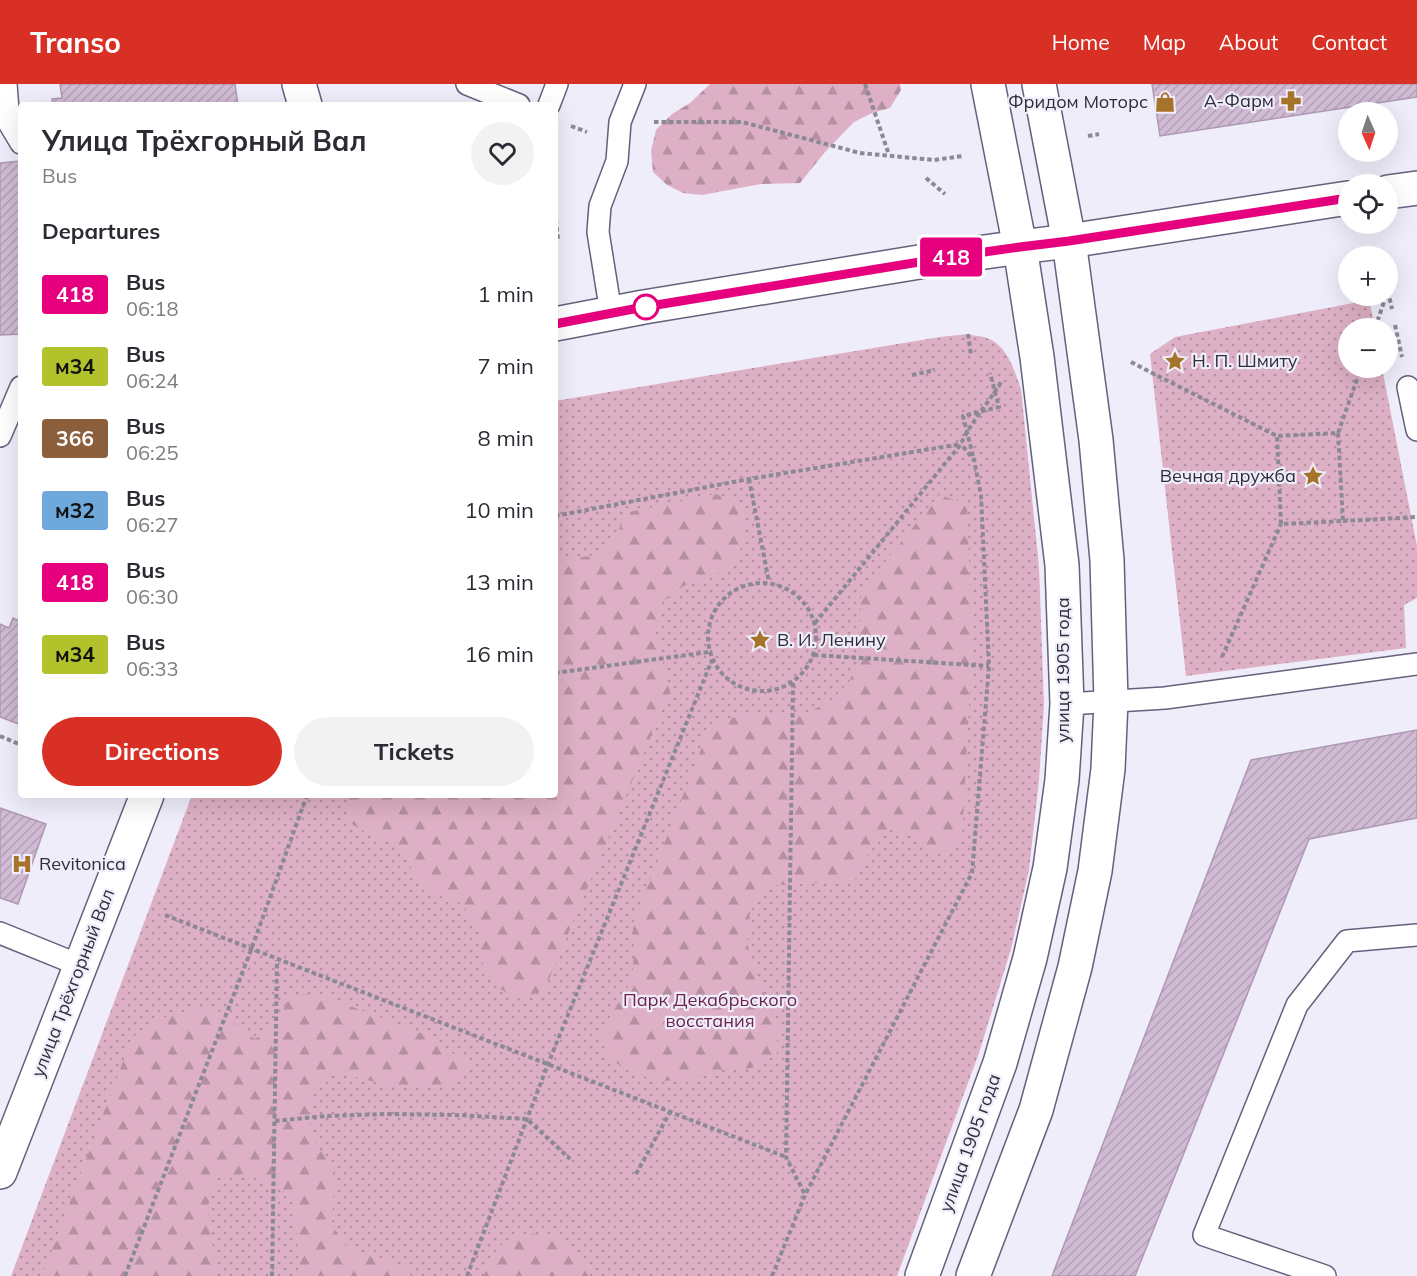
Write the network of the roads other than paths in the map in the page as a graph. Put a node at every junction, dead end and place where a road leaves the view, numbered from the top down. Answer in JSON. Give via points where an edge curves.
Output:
{"nodes":[{"id":1,"x":6,"y":84,"type":"edge"},
{"id":2,"x":298,"y":84,"type":"edge"},
{"id":3,"x":467,"y":84,"type":"edge"},
{"id":4,"x":557,"y":84,"type":"edge"},
{"id":5,"x":635,"y":84,"type":"edge"},
{"id":6,"x":988,"y":84,"type":"edge"},
{"id":7,"x":1040,"y":84,"type":"edge"},
{"id":8,"x":303,"y":102,"type":"edge"},
{"id":9,"x":512,"y":102,"type":"edge"},
{"id":10,"x":550,"y":102,"type":"edge"},
{"id":11,"x":18,"y":138,"type":"edge"},
{"id":12,"x":1417,"y":188,"type":"edge"},
{"id":13,"x":1398,"y":191,"type":"edge"},
{"id":14,"x":1338,"y":200,"type":"edge"},
{"id":15,"x":1069,"y":241,"type":"junction"},
{"id":16,"x":1020,"y":247,"type":"junction"},
{"id":17,"x":612,"y":313,"type":"junction"},
{"id":18,"x":558,"y":323,"type":"edge"},
{"id":19,"x":1408,"y":387,"type":"dead end"},
{"id":20,"x":18,"y":394,"type":"edge"},
{"id":21,"x":1417,"y":430,"type":"edge"},
{"id":22,"x":0,"y":436,"type":"edge"},
{"id":23,"x":1417,"y":664,"type":"edge"},
{"id":24,"x":1111,"y":701,"type":"junction"},
{"id":25,"x":1067,"y":704,"type":"junction"},
{"id":26,"x":146,"y":798,"type":"edge"},
{"id":27,"x":0,"y":933,"type":"edge"},
{"id":28,"x":1417,"y":935,"type":"edge"},
{"id":29,"x":80,"y":965,"type":"junction"},
{"id":30,"x":0,"y":1172,"type":"edge"},
{"id":31,"x":922,"y":1276,"type":"edge"},
{"id":32,"x":973,"y":1276,"type":"edge"},
{"id":33,"x":1325,"y":1276,"type":"edge"}],
"edges":[{"from":1,"to":11,"type":"lane","via":[[9,123]]},
{"from":2,"to":8,"type":"main road"},
{"from":3,"to":9,"type":"lane"},
{"from":4,"to":10,"type":"lane"},
{"from":5,"to":17,"type":"lane","via":[[620,122],[617,161],[600,206],[598,232]]},
{"from":6,"to":16,"type":"main road","name":"улица 1905 года"},
{"from":7,"to":15,"type":"main road"},
{"from":12,"to":13,"type":"main road"},
{"from":14,"to":15,"type":"main road"},
{"from":15,"to":16,"type":"main road"},
{"from":15,"to":24,"type":"main road","via":[[1096,440],[1107,560]]},
{"from":16,"to":17,"type":"main road"},
{"from":16,"to":25,"type":"main road","name":"улица 1905 года","via":[[1062,565]]},
{"from":17,"to":18,"type":"main road"},
{"from":19,"to":21,"type":"lane"},
{"from":20,"to":22,"type":"lane"},
{"from":23,"to":24,"type":"lane","via":[[1165,698]]},
{"from":24,"to":25,"type":"lane"},
{"from":24,"to":32,"type":"main road","via":[[1108,769],[1095,871],[1075,967],[1036,1110]]},
{"from":25,"to":31,"type":"main road","name":"улица 1905 года","via":[[1050,868],[1030,958],[1000,1063]]},
{"from":26,"to":29,"type":"main road","name":"улица Трёхгорный Вал"},
{"from":27,"to":29,"type":"lane"},
{"from":28,"to":33,"type":"lane","via":[[1347,941],[1297,1005],[1204,1235]]},
{"from":29,"to":30,"type":"main road","name":"улица Трёхгорный Вал"}]}
